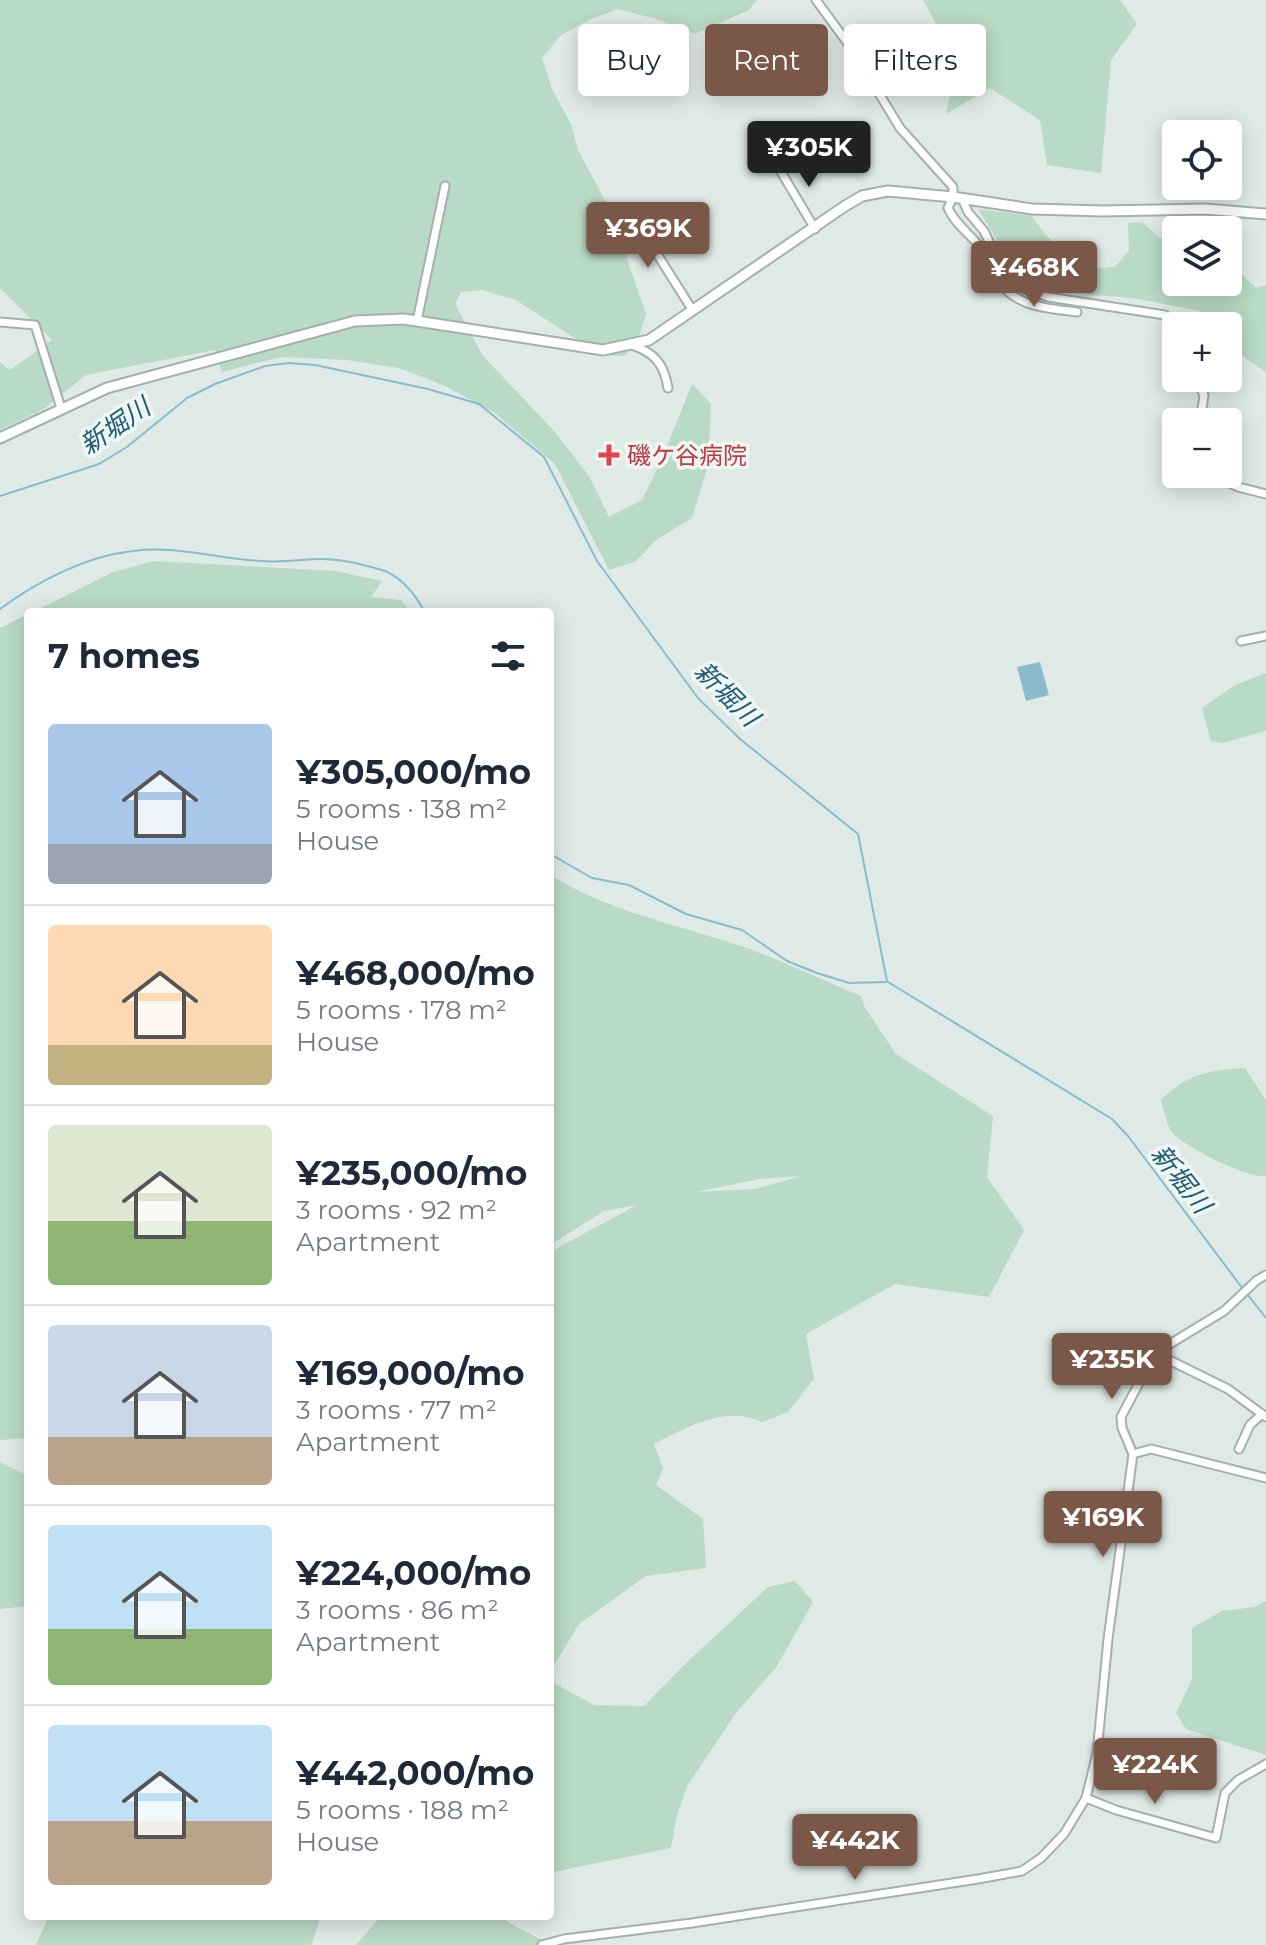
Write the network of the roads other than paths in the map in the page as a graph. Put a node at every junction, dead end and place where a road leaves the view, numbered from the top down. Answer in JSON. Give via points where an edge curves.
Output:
{"nodes":[{"id":1,"x":816,"y":0,"type":"edge"},
{"id":2,"x":777,"y":165,"type":"dead end"},
{"id":3,"x":445,"y":186,"type":"dead end"},
{"id":4,"x":957,"y":197,"type":"junction"},
{"id":5,"x":630,"y":211,"type":"dead end"},
{"id":6,"x":1266,"y":214,"type":"edge"},
{"id":7,"x":815,"y":229,"type":"junction"},
{"id":8,"x":693,"y":311,"type":"junction"},
{"id":9,"x":1077,"y":312,"type":"dead end"},
{"id":10,"x":1162,"y":315,"type":"edge"},
{"id":11,"x":417,"y":321,"type":"junction"},
{"id":12,"x":0,"y":322,"type":"edge"},
{"id":13,"x":632,"y":345,"type":"junction"},
{"id":14,"x":668,"y":388,"type":"dead end"},
{"id":15,"x":61,"y":408,"type":"junction"},
{"id":16,"x":0,"y":438,"type":"edge"},
{"id":17,"x":1242,"y":488,"type":"edge"},
{"id":18,"x":1266,"y":494,"type":"edge"},
{"id":19,"x":1266,"y":636,"type":"edge"},
{"id":20,"x":1241,"y":641,"type":"dead end"},
{"id":21,"x":1266,"y":1275,"type":"edge"},
{"id":22,"x":1155,"y":1353,"type":"junction"},
{"id":23,"x":1264,"y":1416,"type":"edge"},
{"id":24,"x":1239,"y":1449,"type":"dead end"},
{"id":25,"x":1133,"y":1454,"type":"junction"},
{"id":26,"x":1266,"y":1478,"type":"edge"},
{"id":27,"x":1266,"y":1764,"type":"edge"},
{"id":28,"x":1086,"y":1798,"type":"junction"},
{"id":29,"x":542,"y":1945,"type":"edge"}],
"edges":[{"from":1,"to":4,"type":"street","via":[[900,128]]},
{"from":2,"to":7,"type":"street"},
{"from":3,"to":11,"type":"street"},
{"from":4,"to":6,"type":"street","via":[[1032,209]]},
{"from":4,"to":7,"type":"street","via":[[888,191],[862,196]]},
{"from":4,"to":9,"type":"street","via":[[948,208],[953,220],[970,233],[1009,294],[1024,304]]},
{"from":4,"to":10,"type":"street","via":[[984,231],[1000,264],[1025,289]]},
{"from":5,"to":8,"type":"street"},
{"from":7,"to":8,"type":"street"},
{"from":8,"to":13,"type":"street"},
{"from":11,"to":13,"type":"street","via":[[591,349]]},
{"from":11,"to":15,"type":"street","via":[[355,321],[107,388]]},
{"from":12,"to":15,"type":"street","via":[[35,325]]},
{"from":13,"to":14,"type":"street","via":[[654,354]]},
{"from":15,"to":16,"type":"street"},
{"from":17,"to":18,"type":"street"},
{"from":19,"to":20,"type":"street"},
{"from":21,"to":22,"type":"street","via":[[1224,1311]]},
{"from":22,"to":23,"type":"street","via":[[1228,1389]]},
{"from":22,"to":25,"type":"street","via":[[1121,1417]]},
{"from":23,"to":24,"type":"street","via":[[1250,1425]]},
{"from":25,"to":26,"type":"street","via":[[1151,1449]]},
{"from":25,"to":28,"type":"street","via":[[1097,1753]]},
{"from":27,"to":28,"type":"street","via":[[1225,1793],[1216,1838]]},
{"from":28,"to":29,"type":"street","via":[[1064,1834],[1022,1871]]}]}
